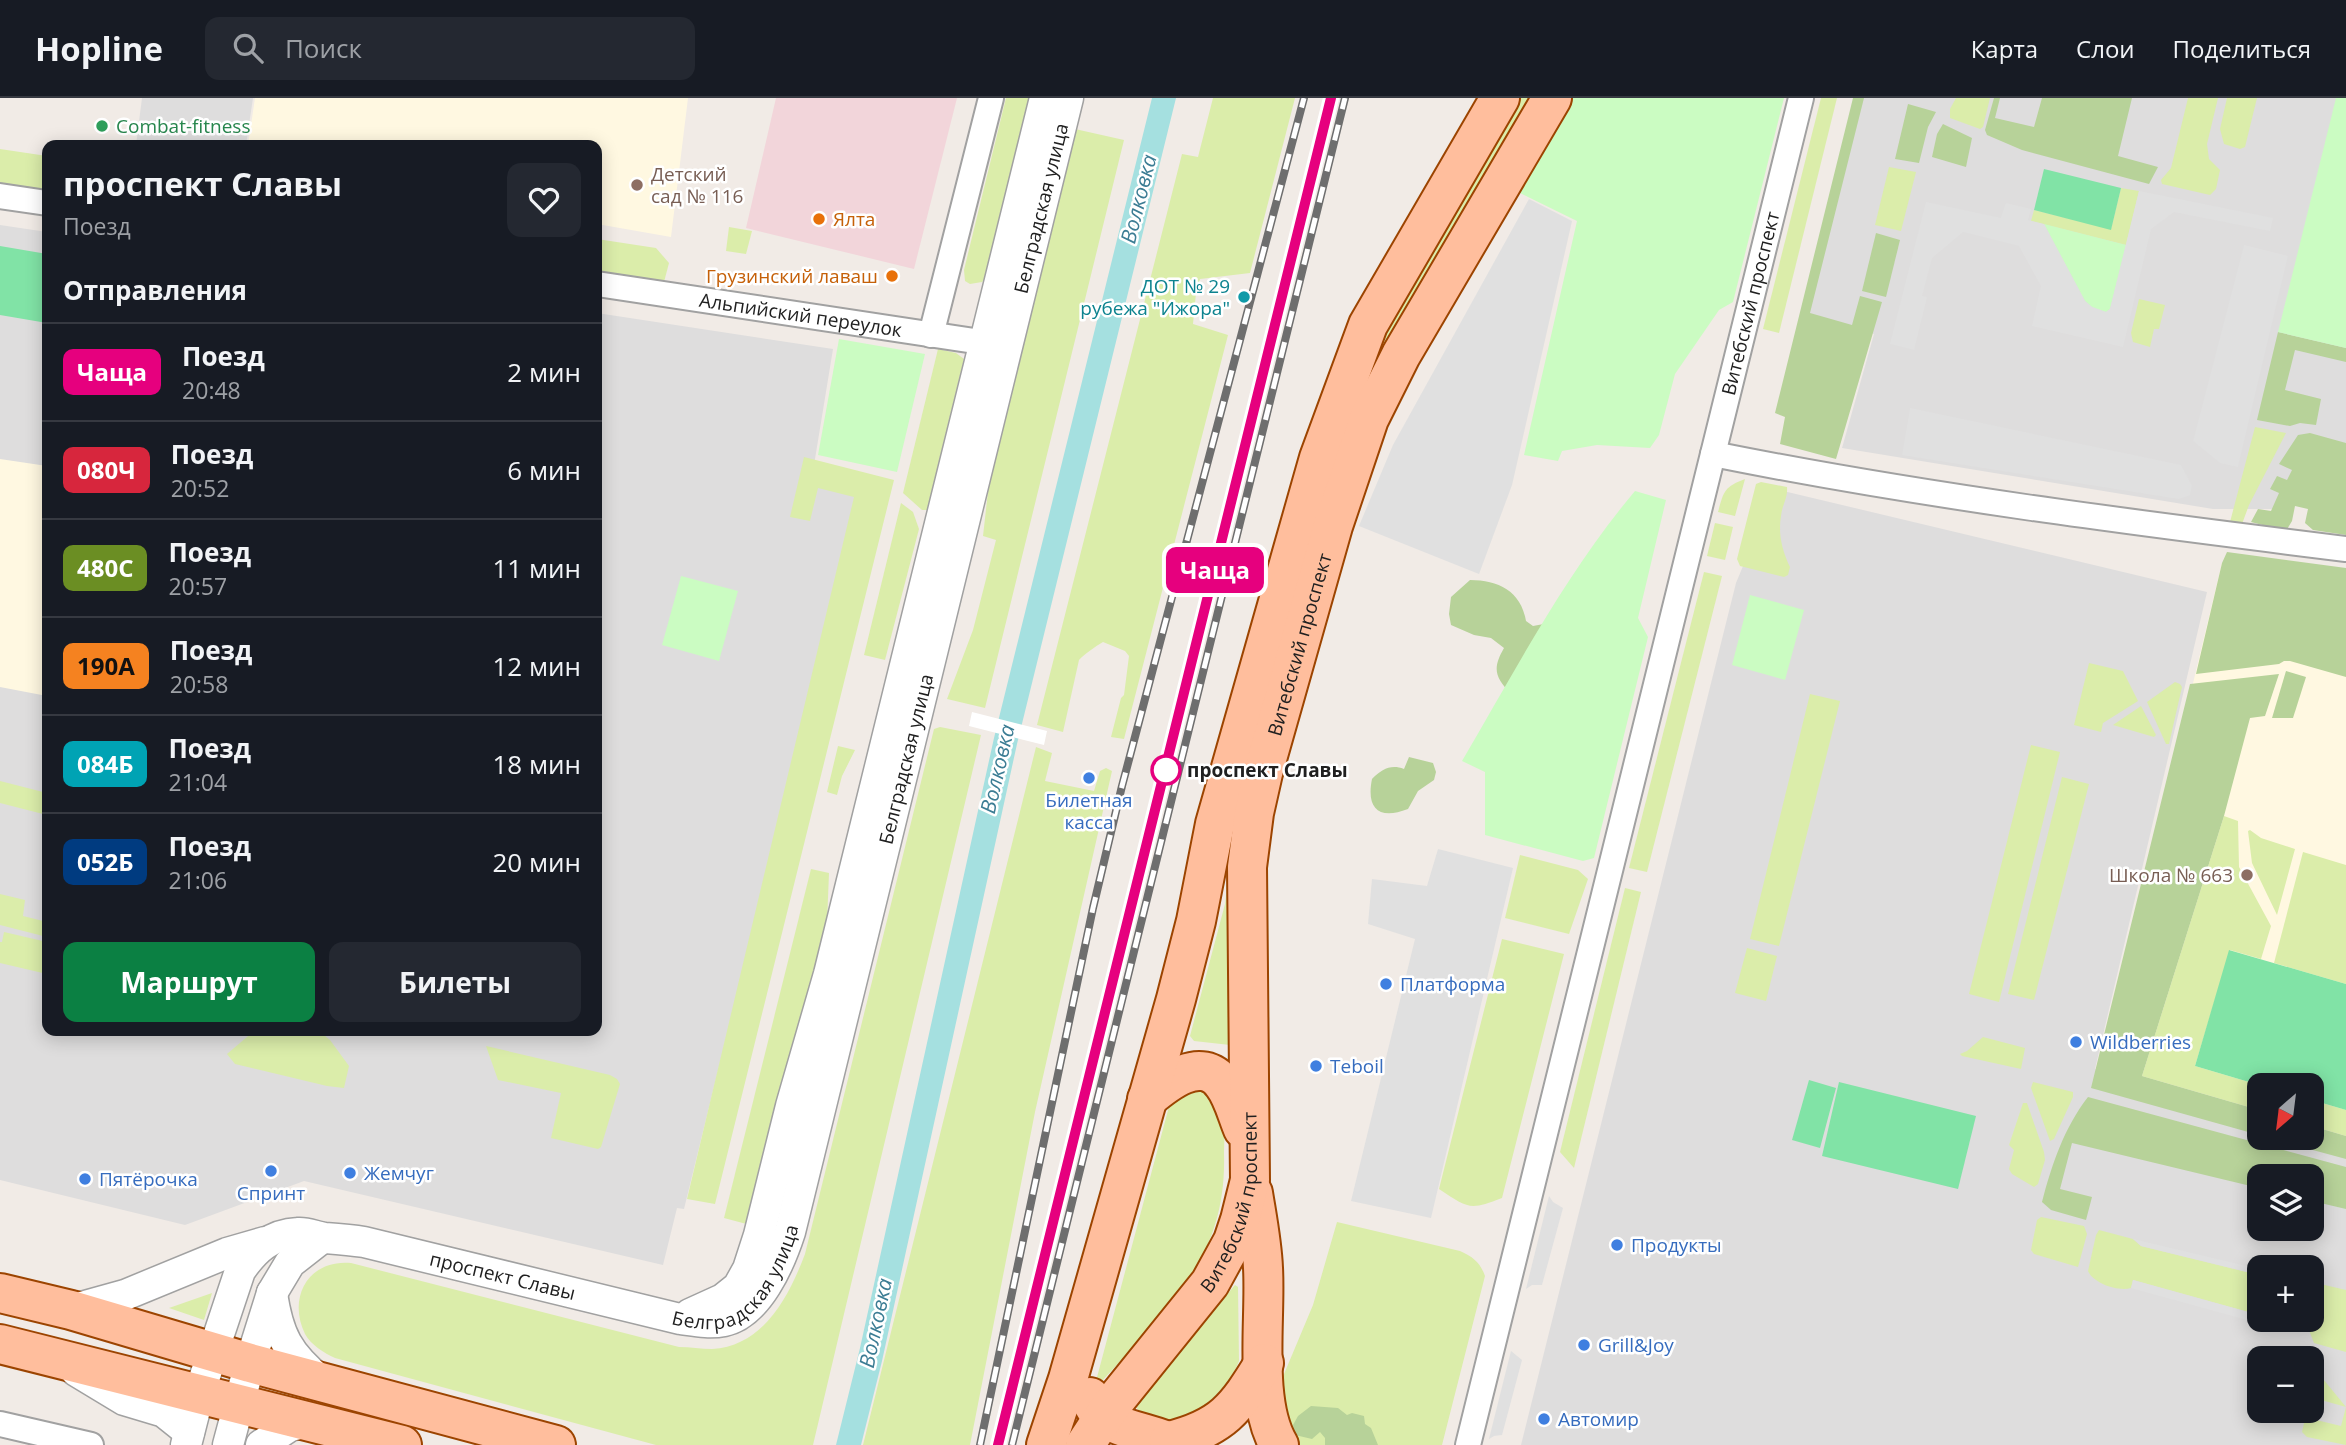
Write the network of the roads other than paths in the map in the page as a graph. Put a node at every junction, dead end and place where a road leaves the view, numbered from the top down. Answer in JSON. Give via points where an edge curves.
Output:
{"nodes":[{"id":1,"x":991,"y":98,"type":"edge"},
{"id":2,"x":1045,"y":98,"type":"edge"},
{"id":3,"x":1068,"y":98,"type":"edge"},
{"id":4,"x":1500,"y":98,"type":"edge"},
{"id":5,"x":1552,"y":98,"type":"edge"},
{"id":6,"x":1801,"y":98,"type":"edge"},
{"id":7,"x":0,"y":196,"type":"edge"},
{"id":8,"x":42,"y":202,"type":"edge"},
{"id":9,"x":602,"y":285,"type":"edge"},
{"id":10,"x":931,"y":334,"type":"junction"},
{"id":11,"x":996,"y":344,"type":"junction"},
{"id":12,"x":1713,"y":454,"type":"junction"},
{"id":13,"x":2346,"y":549,"type":"edge"},
{"id":14,"x":1147,"y":1099,"type":"junction"},
{"id":15,"x":1250,"y":1164,"type":"junction"},
{"id":16,"x":1110,"y":1232,"type":"junction"},
{"id":17,"x":322,"y":1238,"type":"junction"},
{"id":18,"x":266,"y":1242,"type":"junction"},
{"id":19,"x":0,"y":1293,"type":"edge"},
{"id":20,"x":272,"y":1293,"type":"junction"},
{"id":21,"x":71,"y":1310,"type":"junction"},
{"id":22,"x":680,"y":1319,"type":"joint"},
{"id":23,"x":0,"y":1344,"type":"edge"},
{"id":24,"x":55,"y":1357,"type":"junction"},
{"id":25,"x":232,"y":1358,"type":"junction"},
{"id":26,"x":1264,"y":1363,"type":"junction"},
{"id":27,"x":323,"y":1383,"type":"junction"},
{"id":28,"x":199,"y":1394,"type":"junction"},
{"id":29,"x":238,"y":1403,"type":"junction"},
{"id":30,"x":312,"y":1421,"type":"junction"},
{"id":31,"x":0,"y":1424,"type":"edge"},
{"id":32,"x":1094,"y":1431,"type":"edge"},
{"id":33,"x":188,"y":1438,"type":"edge"},
{"id":34,"x":1172,"y":1443,"type":"edge"},
{"id":35,"x":91,"y":1445,"type":"edge"},
{"id":36,"x":228,"y":1445,"type":"edge"},
{"id":37,"x":261,"y":1445,"type":"edge"},
{"id":38,"x":402,"y":1445,"type":"edge"},
{"id":39,"x":556,"y":1445,"type":"edge"},
{"id":40,"x":1046,"y":1445,"type":"edge"},
{"id":41,"x":1279,"y":1445,"type":"edge"},
{"id":42,"x":1468,"y":1445,"type":"edge"}],
"edges":[{"from":1,"to":10,"type":"street"},
{"from":2,"to":11,"type":"street","name":"Белградская улица"},
{"from":3,"to":11,"type":"street","name":"Белградская улица"},
{"from":4,"to":14,"type":"main road","name":"Витебский проспект","via":[[1368,325],[1337,407],[1252,686],[1215,824],[1193,934]]},
{"from":5,"to":15,"type":"main road","name":"Витебский проспект","via":[[1384,386],[1356,452],[1263,773],[1249,843],[1246,906]]},
{"from":6,"to":12,"type":"street","name":"Витебский проспект"},
{"from":7,"to":8,"type":"street"},
{"from":9,"to":10,"type":"street","name":"Альпийский переулок"},
{"from":10,"to":11,"type":"street","name":"Альпийский переулок"},
{"from":11,"to":22,"type":"street","name":"Белградская улица","via":[[754,1252],[738,1287]]},
{"from":12,"to":13,"type":"street","via":[[1843,479]]},
{"from":12,"to":42,"type":"street","name":"Витебский проспект"},
{"from":14,"to":15,"type":"main road","via":[[1186,1073],[1216,1077],[1230,1096]]},
{"from":14,"to":16,"type":"main road","name":"Витебский проспект"},
{"from":15,"to":26,"type":"main road","via":[[1263,1268]]},
{"from":15,"to":32,"type":"main road","name":"Витебский проспект","via":[[1233,1241],[1210,1283]]},
{"from":16,"to":32,"type":"main road","via":[[1102,1326],[1090,1390]]},
{"from":16,"to":40,"type":"main road","name":"Витебский проспект"},
{"from":17,"to":18,"type":"street","name":"проспект Славы","via":[[300,1232]]},
{"from":17,"to":20,"type":"street","via":[[290,1264]]},
{"from":17,"to":22,"type":"street","name":"проспект Славы","via":[[364,1242]]},
{"from":18,"to":21,"type":"street","name":"проспект Славы"},
{"from":18,"to":25,"type":"street","via":[[240,1271]]},
{"from":19,"to":21,"type":"main road"},
{"from":20,"to":25,"type":"street"},
{"from":20,"to":27,"type":"street","via":[[277,1324],[289,1351]]},
{"from":21,"to":25,"type":"main road"},
{"from":23,"to":24,"type":"main road"},
{"from":24,"to":28,"type":"main road"},
{"from":24,"to":33,"type":"street","via":[[124,1400],[164,1412]]},
{"from":25,"to":27,"type":"main road"},
{"from":25,"to":28,"type":"street"},
{"from":25,"to":29,"type":"street"},
{"from":26,"to":34,"type":"main road","via":[[1224,1417]]},
{"from":26,"to":41,"type":"main road","via":[[1265,1412]]},
{"from":27,"to":39,"type":"main road"},
{"from":28,"to":29,"type":"main road"},
{"from":28,"to":33,"type":"street"},
{"from":29,"to":30,"type":"main road"},
{"from":29,"to":36,"type":"street"},
{"from":30,"to":37,"type":"street","via":[[290,1426]]},
{"from":30,"to":38,"type":"main road"},
{"from":31,"to":35,"type":"street"},
{"from":32,"to":34,"type":"main road"}]}
